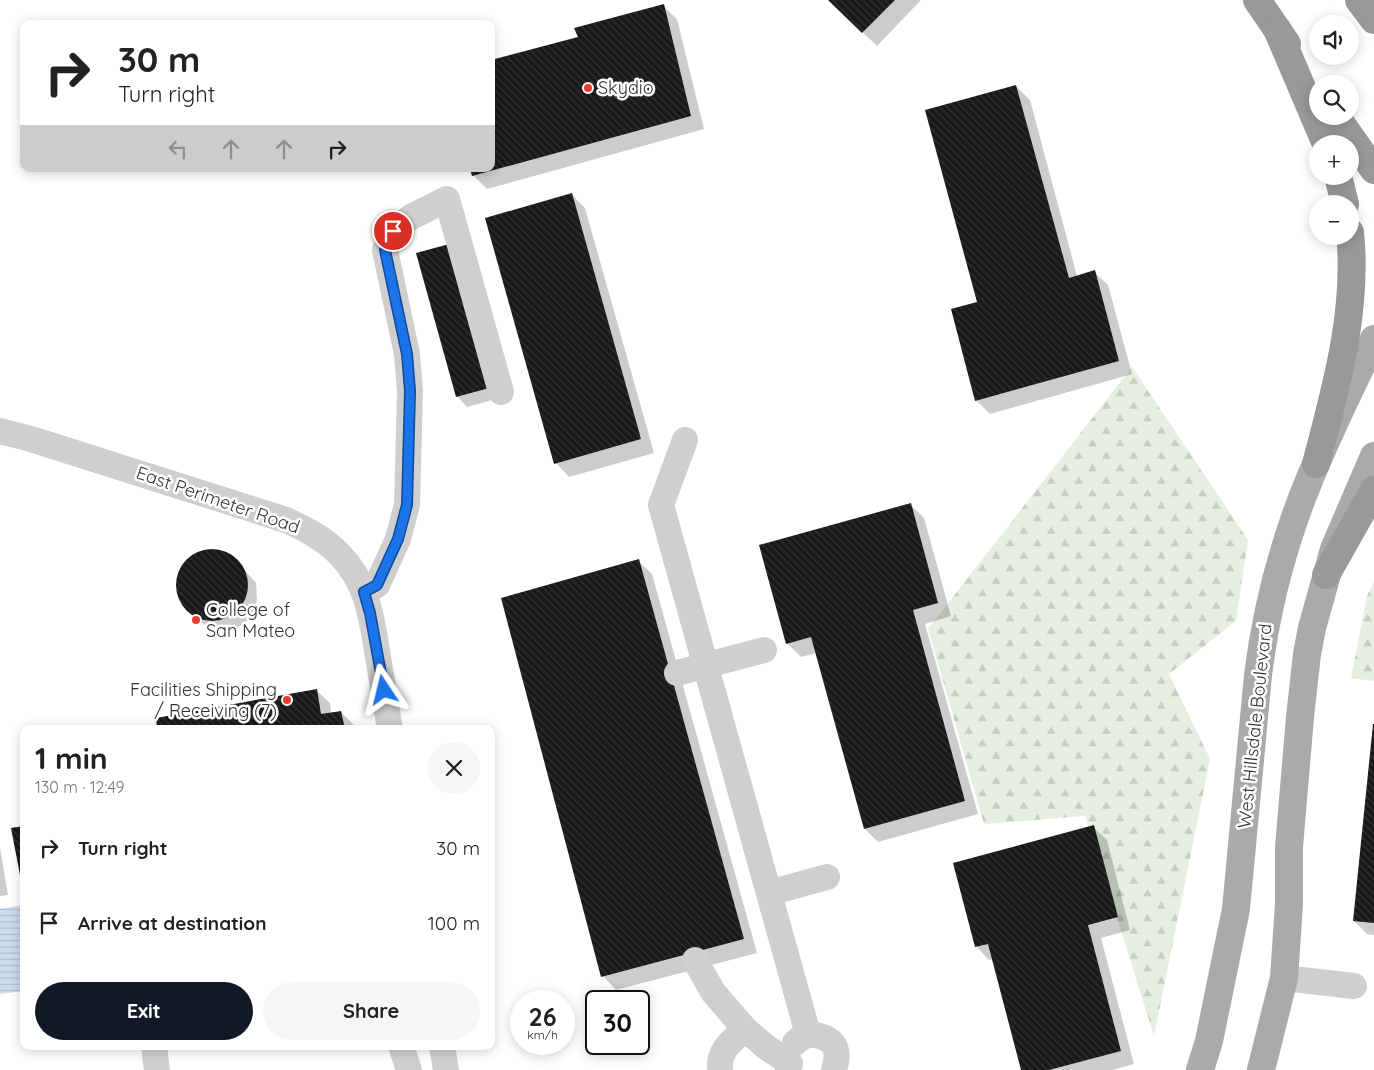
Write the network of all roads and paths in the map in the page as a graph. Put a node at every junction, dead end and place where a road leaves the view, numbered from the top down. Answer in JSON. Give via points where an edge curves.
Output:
{"nodes":[{"id":1,"x":1257,"y":0,"type":"edge"},
{"id":2,"x":1359,"y":0,"type":"edge"},
{"id":3,"x":1374,"y":20,"type":"edge"},
{"id":4,"x":1277,"y":29,"type":"junction"},
{"id":5,"x":1309,"y":76,"type":"edge"},
{"id":6,"x":1342,"y":125,"type":"edge"},
{"id":7,"x":1322,"y":135,"type":"edge"},
{"id":8,"x":1374,"y":170,"type":"edge"},
{"id":9,"x":1351,"y":245,"type":"edge"},
{"id":10,"x":1374,"y":339,"type":"edge"},
{"id":11,"x":501,"y":392,"type":"dead end"},
{"id":12,"x":0,"y":431,"type":"edge"},
{"id":13,"x":685,"y":440,"type":"dead end"},
{"id":14,"x":1374,"y":456,"type":"edge"},
{"id":15,"x":1316,"y":464,"type":"junction"},
{"id":16,"x":1374,"y":490,"type":"edge"},
{"id":17,"x":1326,"y":575,"type":"junction"},
{"id":18,"x":364,"y":592,"type":"junction"},
{"id":19,"x":764,"y":650,"type":"dead end"},
{"id":20,"x":707,"y":665,"type":"junction"},
{"id":21,"x":677,"y":673,"type":"dead end"},
{"id":22,"x":389,"y":725,"type":"edge"},
{"id":23,"x":827,"y":877,"type":"dead end"},
{"id":24,"x":770,"y":893,"type":"junction"},
{"id":25,"x":695,"y":960,"type":"dead end"},
{"id":26,"x":1284,"y":978,"type":"junction"},
{"id":27,"x":1354,"y":986,"type":"dead end"},
{"id":28,"x":746,"y":1029,"type":"junction"},
{"id":29,"x":808,"y":1034,"type":"junction"},
{"id":30,"x":155,"y":1050,"type":"edge"},
{"id":31,"x":402,"y":1050,"type":"edge"},
{"id":32,"x":443,"y":1050,"type":"edge"},
{"id":33,"x":790,"y":1068,"type":"edge"},
{"id":34,"x":158,"y":1070,"type":"edge"},
{"id":35,"x":409,"y":1070,"type":"edge"},
{"id":36,"x":446,"y":1070,"type":"edge"},
{"id":37,"x":720,"y":1070,"type":"edge"},
{"id":38,"x":834,"y":1070,"type":"edge"},
{"id":39,"x":1200,"y":1070,"type":"edge"},
{"id":40,"x":1261,"y":1070,"type":"edge"}],
"edges":[{"from":1,"to":4,"type":"highway"},
{"from":2,"to":3,"type":"highway"},
{"from":4,"to":5,"type":"highway"},
{"from":4,"to":7,"type":"highway"},
{"from":6,"to":8,"type":"highway"},
{"from":9,"to":15,"type":"highway","via":[[1350,312]]},
{"from":10,"to":15,"type":"main road","name":"West Hillsdale Boulevard"},
{"from":11,"to":18,"type":"street","via":[[447,199],[411,217],[393,231],[385,250],[410,382],[407,505],[398,539],[377,585]]},
{"from":12,"to":18,"type":"street","name":"East Perimeter Road","via":[[286,520],[307,530],[341,556],[356,574]]},
{"from":13,"to":20,"type":"street","via":[[661,505]]},
{"from":14,"to":17,"type":"main road"},
{"from":15,"to":39,"type":"main road","name":"West Hillsdale Boulevard","via":[[1279,567],[1265,629],[1236,909]]},
{"from":16,"to":17,"type":"highway"},
{"from":17,"to":26,"type":"main road","via":[[1312,628],[1302,690],[1289,847]]},
{"from":18,"to":22,"type":"street","name":"East Perimeter Road"},
{"from":19,"to":20,"type":"street"},
{"from":20,"to":21,"type":"street"},
{"from":20,"to":24,"type":"street"},
{"from":23,"to":24,"type":"street"},
{"from":24,"to":29,"type":"street"},
{"from":25,"to":28,"type":"street","via":[[713,992]]},
{"from":26,"to":27,"type":"street"},
{"from":26,"to":40,"type":"main road"},
{"from":28,"to":33,"type":"street"},
{"from":28,"to":37,"type":"street","via":[[722,1052]]},
{"from":29,"to":33,"type":"street","via":[[793,1045]]},
{"from":29,"to":38,"type":"street","via":[[826,1037],[833,1043],[837,1052]]},
{"from":30,"to":34,"type":"street"},
{"from":31,"to":35,"type":"street"},
{"from":32,"to":36,"type":"street"}]}
